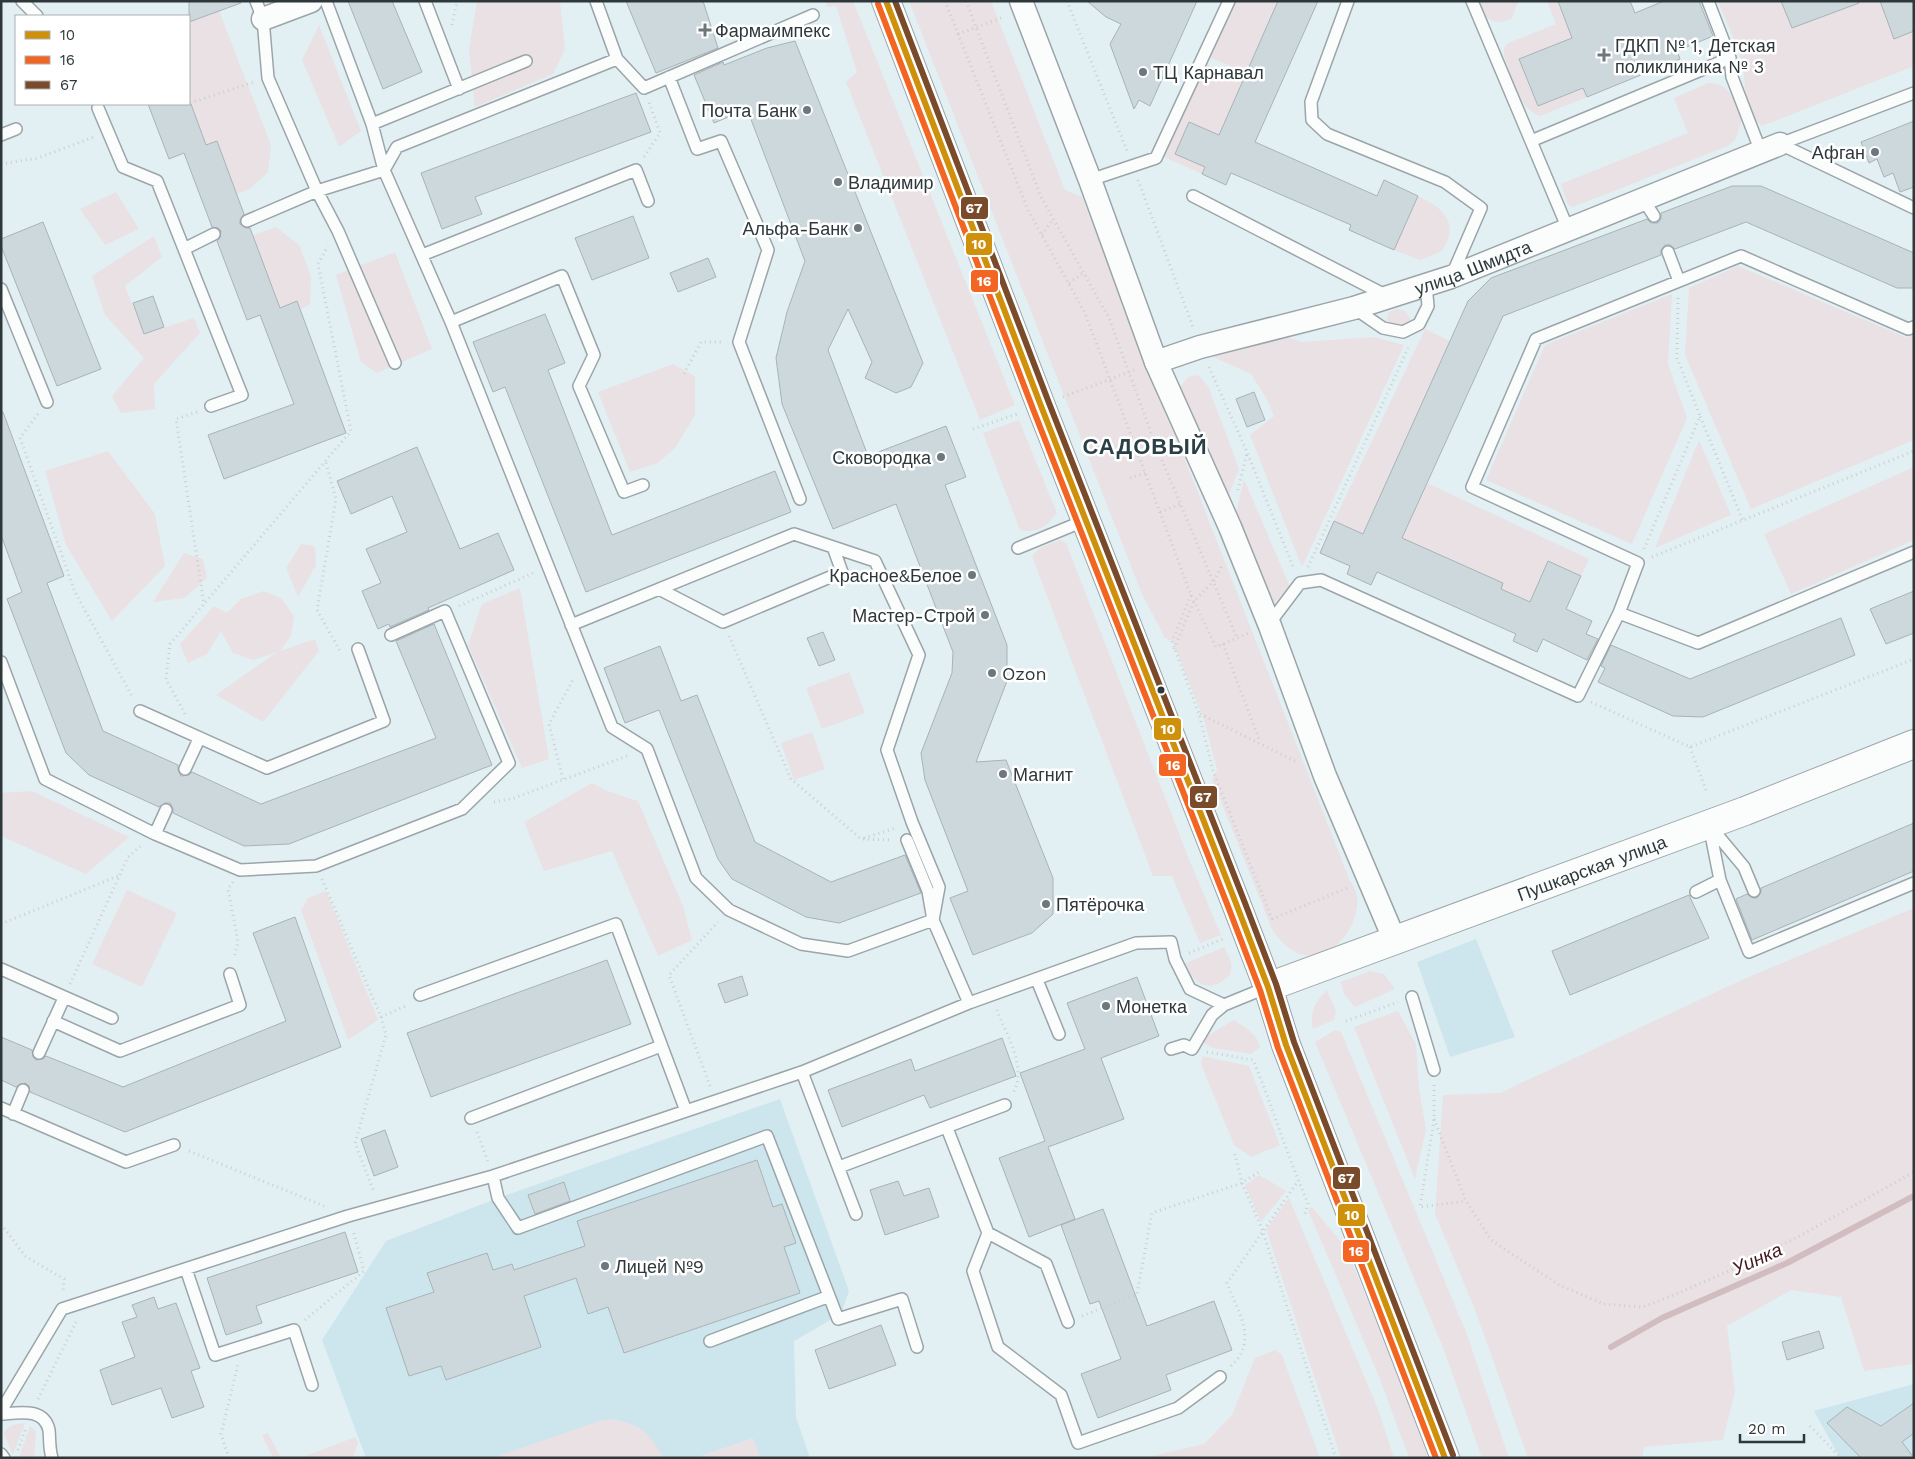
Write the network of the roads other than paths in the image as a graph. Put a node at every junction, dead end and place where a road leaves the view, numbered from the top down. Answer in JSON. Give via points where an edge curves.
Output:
{"nodes":[{"id":1,"x":22,"y":1,"type":"edge"},
{"id":2,"x":312,"y":1,"type":"edge"},
{"id":3,"x":326,"y":1,"type":"edge"},
{"id":4,"x":425,"y":1,"type":"edge"},
{"id":5,"x":596,"y":1,"type":"edge"},
{"id":6,"x":886,"y":1,"type":"edge"},
{"id":7,"x":1021,"y":1,"type":"edge"},
{"id":8,"x":1229,"y":1,"type":"edge"},
{"id":9,"x":1348,"y":1,"type":"edge"},
{"id":10,"x":1472,"y":1,"type":"edge"},
{"id":11,"x":1708,"y":1,"type":"edge"},
{"id":12,"x":260,"y":10,"type":"edge"},
{"id":13,"x":36,"y":15,"type":"edge"},
{"id":14,"x":813,"y":15,"type":"dead end"},
{"id":15,"x":1730,"y":58,"type":"junction"},
{"id":16,"x":617,"y":59,"type":"junction"},
{"id":17,"x":526,"y":61,"type":"dead end"},
{"id":18,"x":669,"y":77,"type":"junction"},
{"id":19,"x":458,"y":89,"type":"junction"},
{"id":20,"x":1914,"y":93,"type":"edge"},
{"id":21,"x":98,"y":108,"type":"dead end"},
{"id":22,"x":372,"y":124,"type":"junction"},
{"id":23,"x":16,"y":129,"type":"dead end"},
{"id":24,"x":1,"y":135,"type":"edge"},
{"id":25,"x":1531,"y":142,"type":"junction"},
{"id":26,"x":1771,"y":148,"type":"junction"},
{"id":27,"x":384,"y":170,"type":"junction"},
{"id":28,"x":1090,"y":180,"type":"junction"},
{"id":29,"x":317,"y":191,"type":"junction"},
{"id":30,"x":1193,"y":196,"type":"dead end"},
{"id":31,"x":648,"y":201,"type":"dead end"},
{"id":32,"x":1914,"y":208,"type":"edge"},
{"id":33,"x":247,"y":221,"type":"dead end"},
{"id":34,"x":1568,"y":229,"type":"junction"},
{"id":35,"x":214,"y":234,"type":"dead end"},
{"id":36,"x":184,"y":250,"type":"junction"},
{"id":37,"x":1668,"y":252,"type":"dead end"},
{"id":38,"x":422,"y":255,"type":"junction"},
{"id":39,"x":1450,"y":277,"type":"junction"},
{"id":40,"x":1679,"y":281,"type":"junction"},
{"id":41,"x":1426,"y":285,"type":"junction"},
{"id":42,"x":1,"y":288,"type":"edge"},
{"id":43,"x":1389,"y":297,"type":"junction"},
{"id":44,"x":1354,"y":308,"type":"junction"},
{"id":45,"x":451,"y":322,"type":"junction"},
{"id":46,"x":1914,"y":326,"type":"edge"},
{"id":47,"x":1156,"y":362,"type":"junction"},
{"id":48,"x":395,"y":363,"type":"dead end"},
{"id":49,"x":47,"y":402,"type":"road end"},
{"id":50,"x":211,"y":406,"type":"road end"},
{"id":51,"x":643,"y":485,"type":"dead end"},
{"id":52,"x":800,"y":499,"type":"dead end"},
{"id":53,"x":1086,"y":520,"type":"junction"},
{"id":54,"x":833,"y":547,"type":"junction"},
{"id":55,"x":1018,"y":548,"type":"dead end"},
{"id":56,"x":1914,"y":552,"type":"edge"},
{"id":57,"x":659,"y":589,"type":"junction"},
{"id":58,"x":1619,"y":613,"type":"junction"},
{"id":59,"x":1269,"y":624,"type":"junction"},
{"id":60,"x":571,"y":625,"type":"junction"},
{"id":61,"x":391,"y":635,"type":"dead end"},
{"id":62,"x":358,"y":649,"type":"road end"},
{"id":63,"x":1,"y":662,"type":"edge"},
{"id":64,"x":140,"y":711,"type":"road end"},
{"id":65,"x":199,"y":739,"type":"junction"},
{"id":66,"x":1914,"y":744,"type":"edge"},
{"id":67,"x":185,"y":769,"type":"dead end"},
{"id":68,"x":166,"y":810,"type":"dead end"},
{"id":69,"x":1709,"y":825,"type":"junction"},
{"id":70,"x":156,"y":834,"type":"junction"},
{"id":71,"x":907,"y":840,"type":"road end"},
{"id":72,"x":1720,"y":880,"type":"junction"},
{"id":73,"x":1914,"y":883,"type":"edge"},
{"id":74,"x":1754,"y":891,"type":"dead end"},
{"id":75,"x":1696,"y":892,"type":"dead end"},
{"id":76,"x":933,"y":920,"type":"junction"},
{"id":77,"x":1395,"y":941,"type":"junction"},
{"id":78,"x":1,"y":968,"type":"edge"},
{"id":79,"x":230,"y":974,"type":"road end"},
{"id":80,"x":1037,"y":980,"type":"junction"},
{"id":81,"x":1268,"y":987,"type":"junction"},
{"id":82,"x":420,"y":995,"type":"dead end"},
{"id":83,"x":1412,"y":997,"type":"road end"},
{"id":84,"x":64,"y":998,"type":"junction"},
{"id":85,"x":969,"y":1003,"type":"junction"},
{"id":86,"x":1224,"y":1005,"type":"junction"},
{"id":87,"x":112,"y":1018,"type":"dead end"},
{"id":88,"x":53,"y":1022,"type":"junction"},
{"id":89,"x":1059,"y":1034,"type":"dead end"},
{"id":90,"x":662,"y":1046,"type":"junction"},
{"id":91,"x":1171,"y":1049,"type":"dead end"},
{"id":92,"x":39,"y":1053,"type":"dead end"},
{"id":93,"x":1434,"y":1070,"type":"road end"},
{"id":94,"x":802,"y":1072,"type":"junction"},
{"id":95,"x":23,"y":1090,"type":"dead end"},
{"id":96,"x":1005,"y":1105,"type":"road end"},
{"id":97,"x":1,"y":1108,"type":"edge"},
{"id":98,"x":686,"y":1111,"type":"junction"},
{"id":99,"x":13,"y":1114,"type":"junction"},
{"id":100,"x":472,"y":1118,"type":"road end"},
{"id":101,"x":947,"y":1128,"type":"junction"},
{"id":102,"x":174,"y":1145,"type":"road end"},
{"id":103,"x":839,"y":1167,"type":"junction"},
{"id":104,"x":493,"y":1176,"type":"junction"},
{"id":105,"x":856,"y":1214,"type":"dead end"},
{"id":106,"x":988,"y":1233,"type":"junction"},
{"id":107,"x":186,"y":1269,"type":"junction"},
{"id":108,"x":827,"y":1297,"type":"junction"},
{"id":109,"x":1068,"y":1322,"type":"road end"},
{"id":110,"x":710,"y":1340,"type":"dead end"},
{"id":111,"x":917,"y":1347,"type":"dead end"},
{"id":112,"x":1220,"y":1377,"type":"road end"},
{"id":113,"x":312,"y":1385,"type":"dead end"},
{"id":114,"x":1,"y":1412,"type":"edge"},
{"id":115,"x":1,"y":1454,"type":"edge"},
{"id":116,"x":4,"y":1458,"type":"edge"},
{"id":117,"x":52,"y":1458,"type":"edge"},
{"id":118,"x":1445,"y":1458,"type":"edge"}],
"edges":[{"from":1,"to":13,"type":"lane"},
{"from":2,"to":12,"type":"street"},
{"from":3,"to":22,"type":"lane"},
{"from":4,"to":19,"type":"lane"},
{"from":5,"to":16,"type":"lane"},
{"from":6,"to":53,"type":"main road"},
{"from":7,"to":28,"type":"street"},
{"from":8,"to":28,"type":"lane","via":[[1156,158]]},
{"from":9,"to":39,"type":"lane","via":[[1311,102],[1312,120],[1327,134],[1445,182],[1481,208]]},
{"from":10,"to":25,"type":"lane"},
{"from":11,"to":15,"type":"lane"},
{"from":12,"to":29,"type":"lane","via":[[268,78]]},
{"from":14,"to":18,"type":"lane"},
{"from":15,"to":25,"type":"lane"},
{"from":15,"to":26,"type":"lane","via":[[1732,77]]},
{"from":16,"to":18,"type":"lane","via":[[644,88]]},
{"from":16,"to":27,"type":"lane","via":[[398,146]]},
{"from":17,"to":19,"type":"lane"},
{"from":18,"to":52,"type":"lane","via":[[697,149],[721,141],[768,250],[739,342]]},
{"from":19,"to":22,"type":"lane"},
{"from":20,"to":26,"type":"lane"},
{"from":21,"to":36,"type":"lane","via":[[123,167],[157,181]]},
{"from":22,"to":27,"type":"lane"},
{"from":23,"to":24,"type":"lane"},
{"from":25,"to":34,"type":"lane"},
{"from":26,"to":32,"type":"lane"},
{"from":26,"to":34,"type":"street","name":"улица Шмидта","via":[[1649,207]]},
{"from":27,"to":29,"type":"lane"},
{"from":27,"to":38,"type":"lane"},
{"from":28,"to":47,"type":"street"},
{"from":29,"to":33,"type":"lane"},
{"from":29,"to":48,"type":"lane","via":[[338,231]]},
{"from":30,"to":43,"type":"lane"},
{"from":31,"to":38,"type":"lane","via":[[636,170]]},
{"from":34,"to":39,"type":"street","name":"улица Шмидта"},
{"from":35,"to":36,"type":"lane"},
{"from":36,"to":50,"type":"lane","via":[[242,395]]},
{"from":37,"to":40,"type":"lane"},
{"from":38,"to":45,"type":"lane"},
{"from":39,"to":41,"type":"street","name":"улица Шмидта"},
{"from":40,"to":46,"type":"lane","via":[[1741,256],[1908,329]]},
{"from":40,"to":58,"type":"lane","via":[[1536,340],[1472,487],[1638,563]]},
{"from":41,"to":43,"type":"street","name":"улица Шмидта"},
{"from":41,"to":44,"type":"lane","via":[[1428,306],[1419,324],[1403,332],[1382,328]]},
{"from":42,"to":49,"type":"lane"},
{"from":43,"to":44,"type":"street","name":"улица Шмидта"},
{"from":44,"to":47,"type":"street","name":"улица Шмидта","via":[[1200,347]]},
{"from":45,"to":51,"type":"lane","via":[[562,276],[594,355],[579,386],[624,492]]},
{"from":45,"to":60,"type":"lane"},
{"from":47,"to":59,"type":"street","via":[[1230,527]]},
{"from":53,"to":55,"type":"lane"},
{"from":53,"to":81,"type":"main road"},
{"from":54,"to":57,"type":"lane","via":[[794,534]]},
{"from":54,"to":57,"type":"lane","via":[[842,572],[723,622]]},
{"from":54,"to":76,"type":"lane","via":[[874,561],[919,655],[887,750],[939,887]]},
{"from":56,"to":58,"type":"lane","via":[[1698,643]]},
{"from":57,"to":60,"type":"lane"},
{"from":58,"to":59,"type":"lane","via":[[1578,696],[1321,580],[1300,583]]},
{"from":59,"to":77,"type":"street","via":[[1324,776]]},
{"from":60,"to":76,"type":"lane","via":[[612,727],[646,749],[696,878],[729,910],[800,944],[848,951]]},
{"from":61,"to":70,"type":"lane","via":[[445,611],[509,763],[462,809],[316,866],[240,870]]},
{"from":62,"to":65,"type":"lane","via":[[384,721],[267,768]]},
{"from":63,"to":70,"type":"lane","via":[[45,779]]},
{"from":64,"to":65,"type":"lane"},
{"from":65,"to":67,"type":"lane"},
{"from":66,"to":69,"type":"main road","name":"Пушкарская улица"},
{"from":68,"to":70,"type":"lane"},
{"from":69,"to":72,"type":"lane"},
{"from":69,"to":74,"type":"lane","via":[[1744,867]]},
{"from":69,"to":77,"type":"main road","name":"Пушкарская улица"},
{"from":71,"to":76,"type":"lane","via":[[928,891]]},
{"from":72,"to":73,"type":"lane","via":[[1749,952]]},
{"from":72,"to":75,"type":"lane"},
{"from":76,"to":85,"type":"lane"},
{"from":77,"to":81,"type":"main road","name":"Пушкарская улица"},
{"from":78,"to":84,"type":"lane"},
{"from":79,"to":88,"type":"lane","via":[[240,1005],[120,1051]]},
{"from":80,"to":85,"type":"lane"},
{"from":80,"to":86,"type":"lane","via":[[1136,943],[1170,942],[1190,990]]},
{"from":80,"to":89,"type":"lane"},
{"from":81,"to":86,"type":"lane"},
{"from":81,"to":118,"type":"main road","via":[[1286,1045]]},
{"from":82,"to":90,"type":"lane","via":[[616,924]]},
{"from":83,"to":93,"type":"lane"},
{"from":84,"to":87,"type":"lane"},
{"from":84,"to":88,"type":"lane"},
{"from":85,"to":94,"type":"lane"},
{"from":86,"to":91,"type":"lane","via":[[1212,1015],[1192,1049],[1184,1045]]},
{"from":88,"to":92,"type":"lane"},
{"from":90,"to":98,"type":"lane"},
{"from":90,"to":100,"type":"lane"},
{"from":94,"to":98,"type":"lane"},
{"from":94,"to":103,"type":"lane"},
{"from":95,"to":99,"type":"lane"},
{"from":96,"to":101,"type":"lane"},
{"from":97,"to":99,"type":"lane"},
{"from":98,"to":104,"type":"lane"},
{"from":99,"to":102,"type":"lane","via":[[126,1162]]},
{"from":101,"to":103,"type":"lane"},
{"from":101,"to":106,"type":"lane"},
{"from":103,"to":105,"type":"lane"},
{"from":104,"to":107,"type":"lane","via":[[348,1216]]},
{"from":104,"to":108,"type":"lane","via":[[498,1198],[518,1228],[767,1136]]},
{"from":106,"to":109,"type":"lane","via":[[1046,1264]]},
{"from":106,"to":112,"type":"lane","via":[[974,1271],[998,1346],[1061,1395],[1078,1443],[1178,1408]]},
{"from":107,"to":113,"type":"lane","via":[[215,1355],[294,1330]]},
{"from":107,"to":114,"type":"lane","via":[[62,1309]]},
{"from":108,"to":110,"type":"lane"},
{"from":108,"to":111,"type":"lane","via":[[838,1319],[902,1299]]},
{"from":114,"to":117,"type":"lane","via":[[31,1412],[42,1418],[48,1428]]},
{"from":115,"to":116,"type":"lane"}]}
